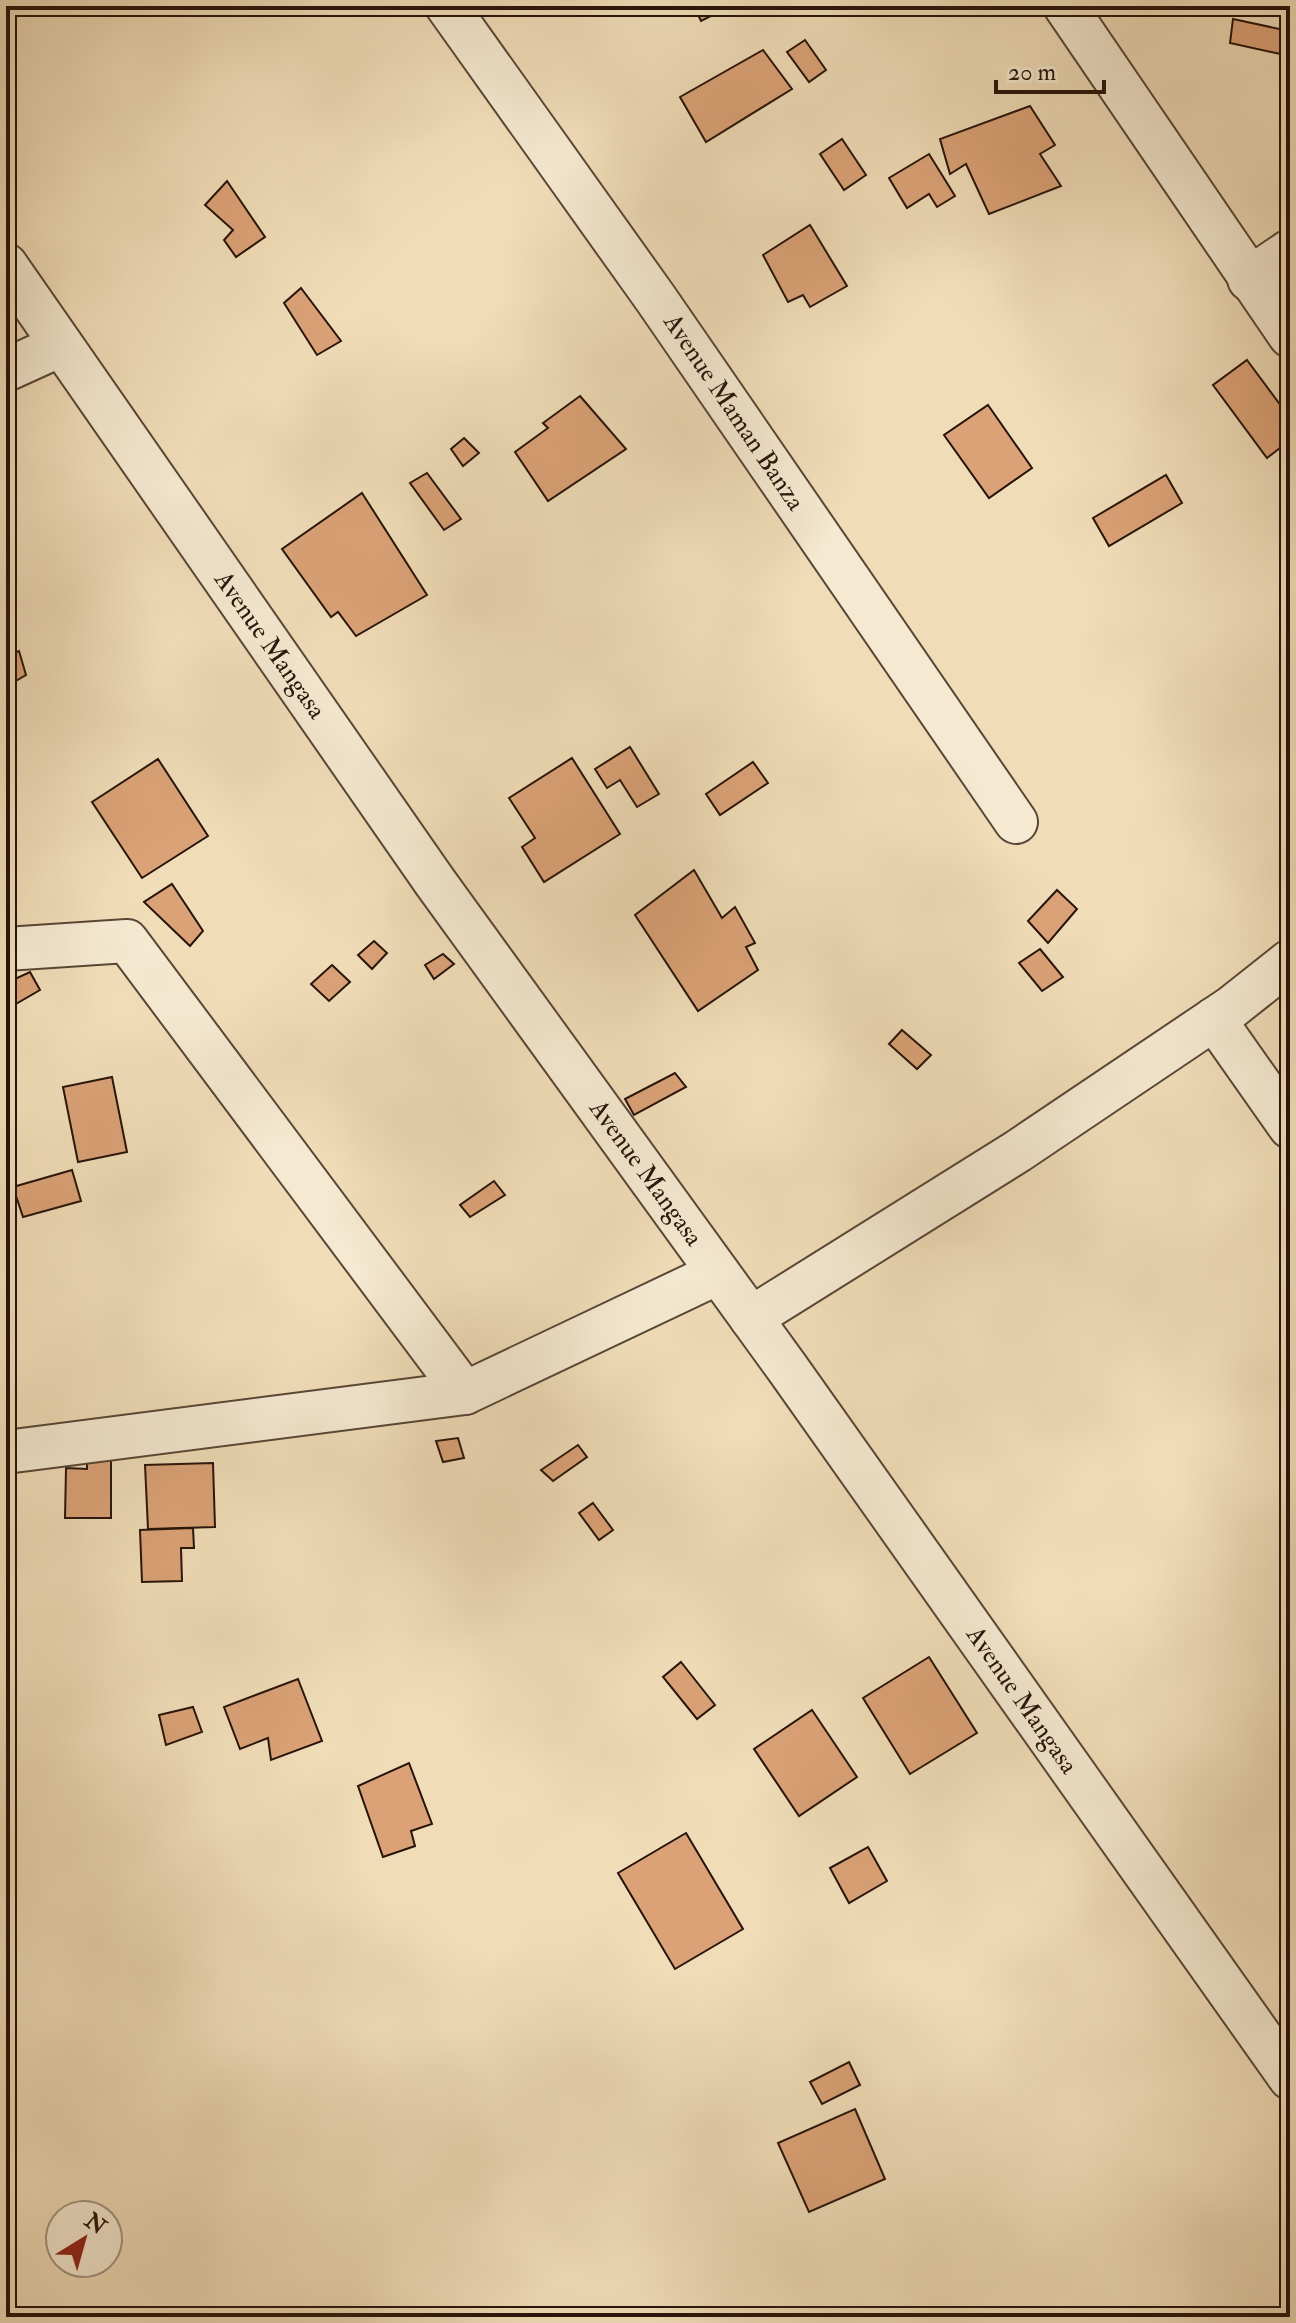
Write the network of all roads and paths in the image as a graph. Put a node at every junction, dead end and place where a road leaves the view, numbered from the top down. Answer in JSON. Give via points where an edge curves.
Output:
{"nodes":[{"id":1,"x":447,"y":6,"type":"edge"},
{"id":2,"x":1065,"y":6,"type":"edge"},
{"id":3,"x":1290,"y":252,"type":"edge"},
{"id":4,"x":6,"y":265,"type":"edge"},
{"id":5,"x":1250,"y":279,"type":"junction"},
{"id":6,"x":1290,"y":336,"type":"edge"},
{"id":7,"x":61,"y":345,"type":"junction"},
{"id":8,"x":6,"y":370,"type":"edge"},
{"id":9,"x":1016,"y":822,"type":"dead end"},
{"id":10,"x":6,"y":949,"type":"edge"},
{"id":11,"x":1290,"y":961,"type":"edge"},
{"id":12,"x":1214,"y":1019,"type":"junction"},
{"id":13,"x":1290,"y":1127,"type":"edge"},
{"id":14,"x":718,"y":1273,"type":"junction"},
{"id":15,"x":751,"y":1318,"type":"junction"},
{"id":16,"x":465,"y":1393,"type":"junction"},
{"id":17,"x":6,"y":1452,"type":"edge"},
{"id":18,"x":1290,"y":2078,"type":"edge"}],
"edges":[{"from":1,"to":9,"type":"street","name":"Avenue Maman Banza"},
{"from":2,"to":5,"type":"street"},
{"from":3,"to":5,"type":"street"},
{"from":4,"to":7,"type":"street","name":"Avenue Mangasa"},
{"from":5,"to":6,"type":"street"},
{"from":7,"to":8,"type":"street"},
{"from":7,"to":14,"type":"street","name":"Avenue Mangasa","via":[[435,882]]},
{"from":10,"to":16,"type":"street","via":[[127,941]]},
{"from":11,"to":12,"type":"street"},
{"from":12,"to":13,"type":"street"},
{"from":12,"to":15,"type":"street","via":[[1018,1151]]},
{"from":14,"to":15,"type":"street","name":"Avenue Mangasa"},
{"from":14,"to":16,"type":"street"},
{"from":15,"to":18,"type":"street","name":"Avenue Mangasa"},
{"from":16,"to":17,"type":"street"}]}
